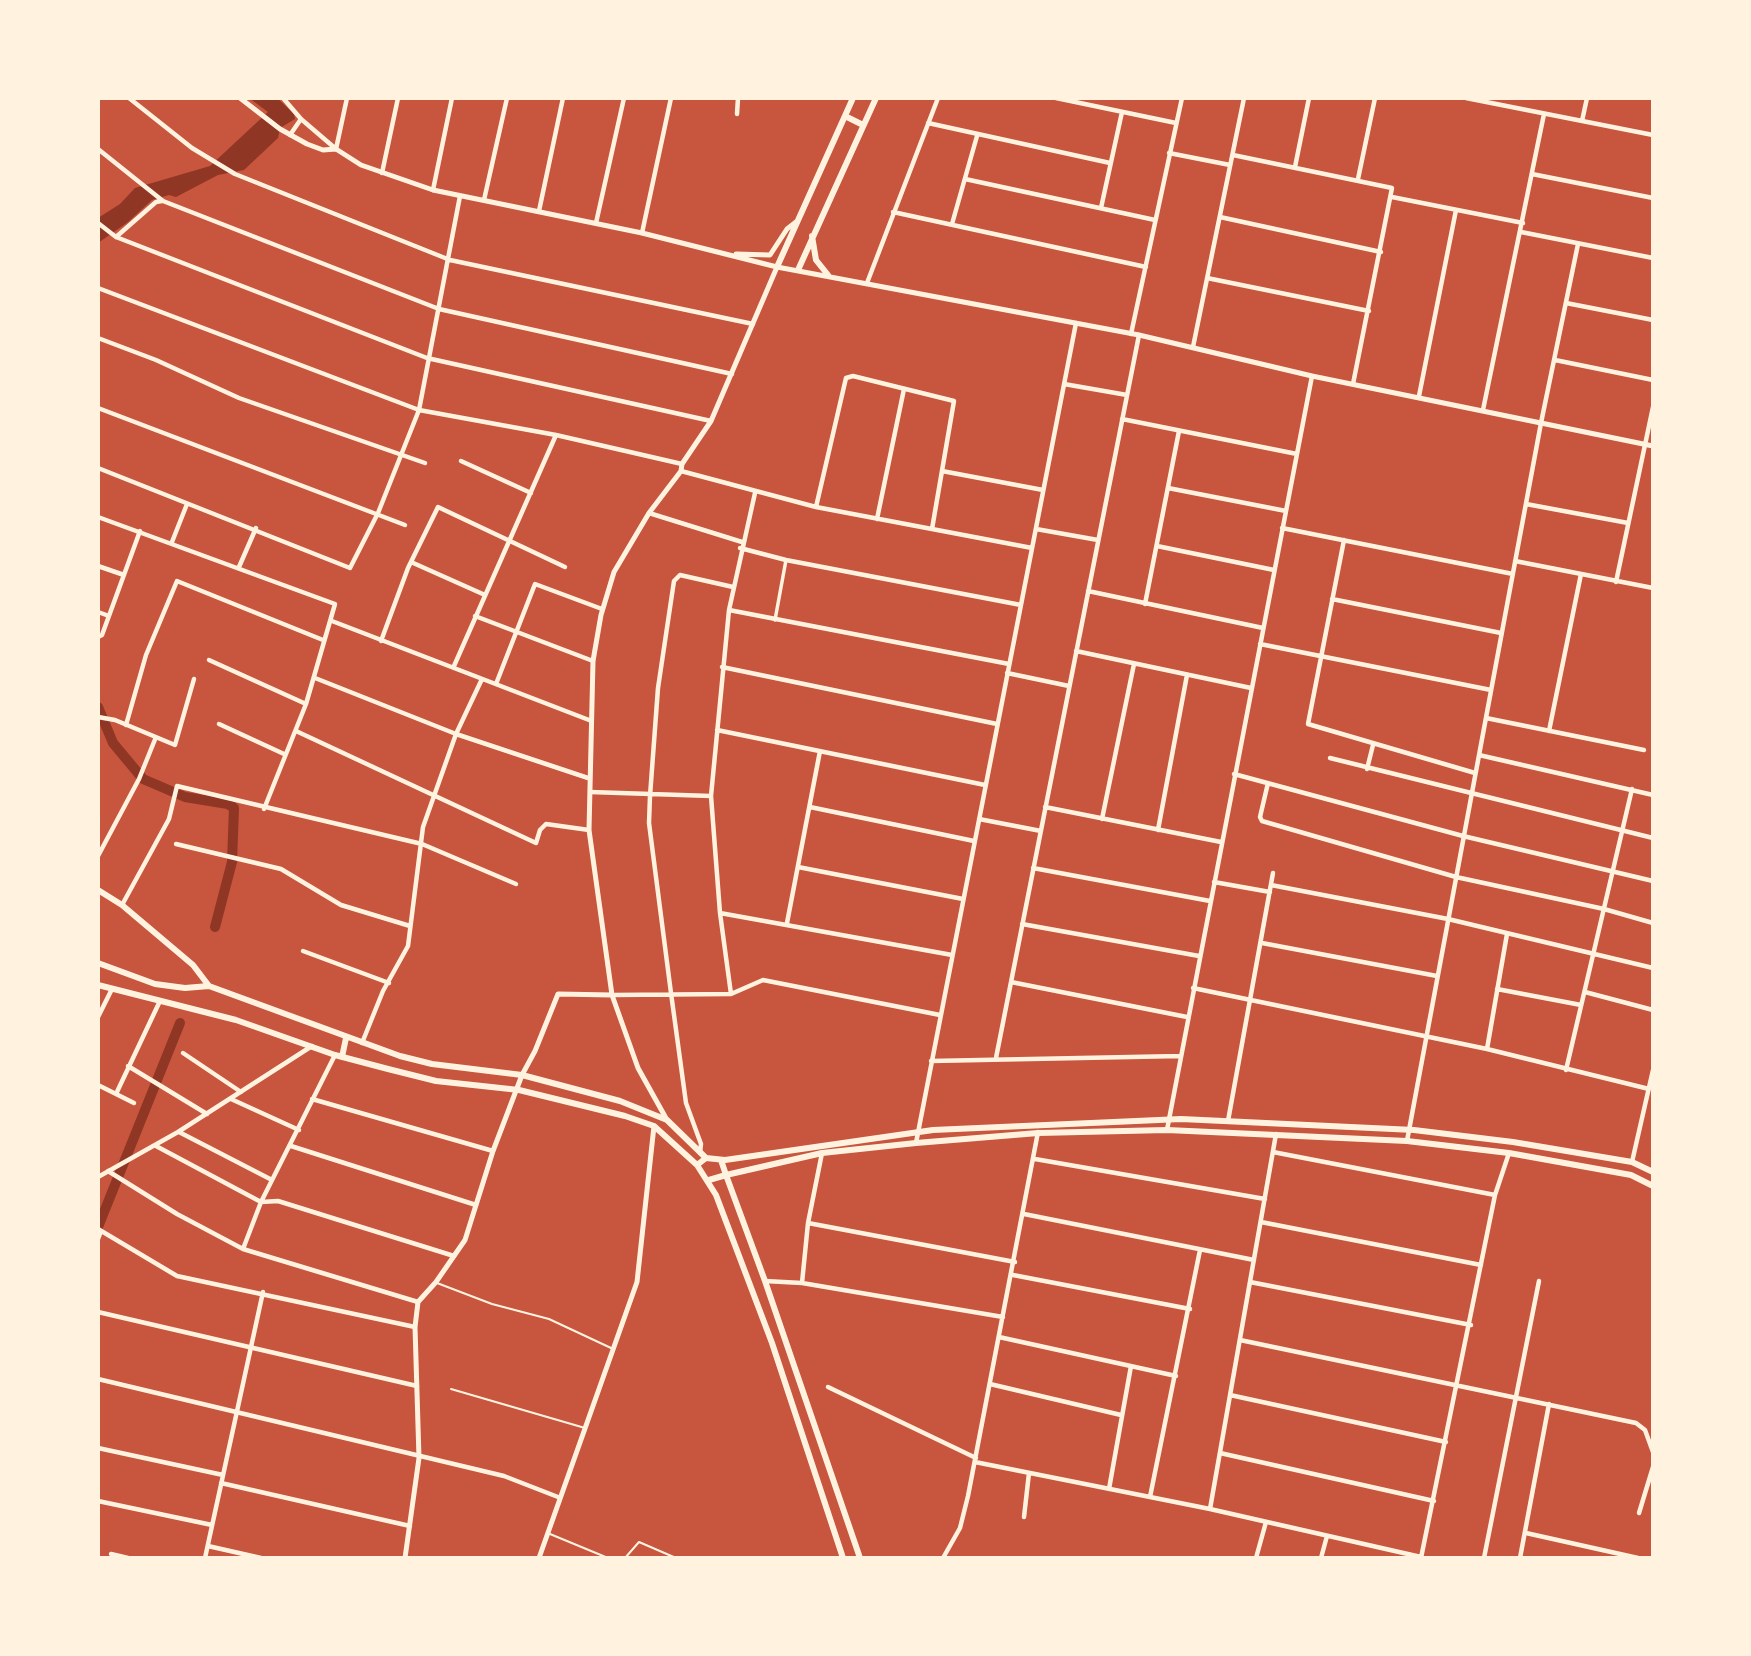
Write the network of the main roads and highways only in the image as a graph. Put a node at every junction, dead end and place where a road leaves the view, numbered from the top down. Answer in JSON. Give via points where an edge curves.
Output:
{"nodes":[{"id":1,"x":853,"y":98,"type":"edge"},
{"id":2,"x":876,"y":98,"type":"edge"},
{"id":3,"x":845,"y":116,"type":"junction"},
{"id":4,"x":863,"y":125,"type":"junction"},
{"id":5,"x":812,"y":234,"type":"junction"},
{"id":6,"x":777,"y":267,"type":"road end"},
{"id":7,"x":798,"y":270,"type":"road end"},
{"id":8,"x":828,"y":275,"type":"road end"},
{"id":9,"x":98,"y":890,"type":"edge"},
{"id":10,"x":98,"y":963,"type":"edge"},
{"id":11,"x":98,"y":985,"type":"edge"},
{"id":12,"x":209,"y":986,"type":"junction"},
{"id":13,"x":346,"y":1038,"type":"junction"},
{"id":14,"x":338,"y":1056,"type":"junction"},
{"id":15,"x":703,"y":1156,"type":"junction"},
{"id":16,"x":721,"y":1160,"type":"junction"},
{"id":17,"x":697,"y":1165,"type":"junction"},
{"id":18,"x":1653,"y":1172,"type":"edge"},
{"id":19,"x":728,"y":1174,"type":"junction"},
{"id":20,"x":709,"y":1180,"type":"junction"},
{"id":21,"x":1653,"y":1186,"type":"edge"},
{"id":22,"x":843,"y":1558,"type":"edge"},
{"id":23,"x":860,"y":1558,"type":"edge"}],
"edges":[{"from":1,"to":3,"type":"main road"},
{"from":2,"to":4,"type":"main road"},
{"from":3,"to":4,"type":"main road"},
{"from":3,"to":6,"type":"main road"},
{"from":4,"to":5,"type":"main road"},
{"from":5,"to":7,"type":"main road"},
{"from":5,"to":8,"type":"main road","via":[[816,260]]},
{"from":9,"to":12,"type":"main road","via":[[193,965]]},
{"from":10,"to":12,"type":"main road","via":[[155,984]]},
{"from":11,"to":14,"type":"main road","via":[[236,1020]]},
{"from":12,"to":13,"type":"main road"},
{"from":13,"to":14,"type":"main road"},
{"from":13,"to":15,"type":"main road","via":[[432,1064],[522,1075],[620,1101],[667,1120]]},
{"from":14,"to":17,"type":"main road","via":[[436,1081],[519,1090],[625,1116],[654,1126]]},
{"from":15,"to":16,"type":"main road"},
{"from":15,"to":17,"type":"main road"},
{"from":16,"to":18,"type":"main road","via":[[917,1132],[1168,1119],[1408,1129],[1632,1162]]},
{"from":16,"to":19,"type":"main road"},
{"from":17,"to":20,"type":"main road"},
{"from":19,"to":20,"type":"main road"},
{"from":19,"to":21,"type":"main road","via":[[821,1153],[916,1143],[1038,1133],[1167,1130],[1407,1141],[1631,1175]]},
{"from":19,"to":23,"type":"main road"},
{"from":20,"to":22,"type":"main road","via":[[772,1343]]}]}
